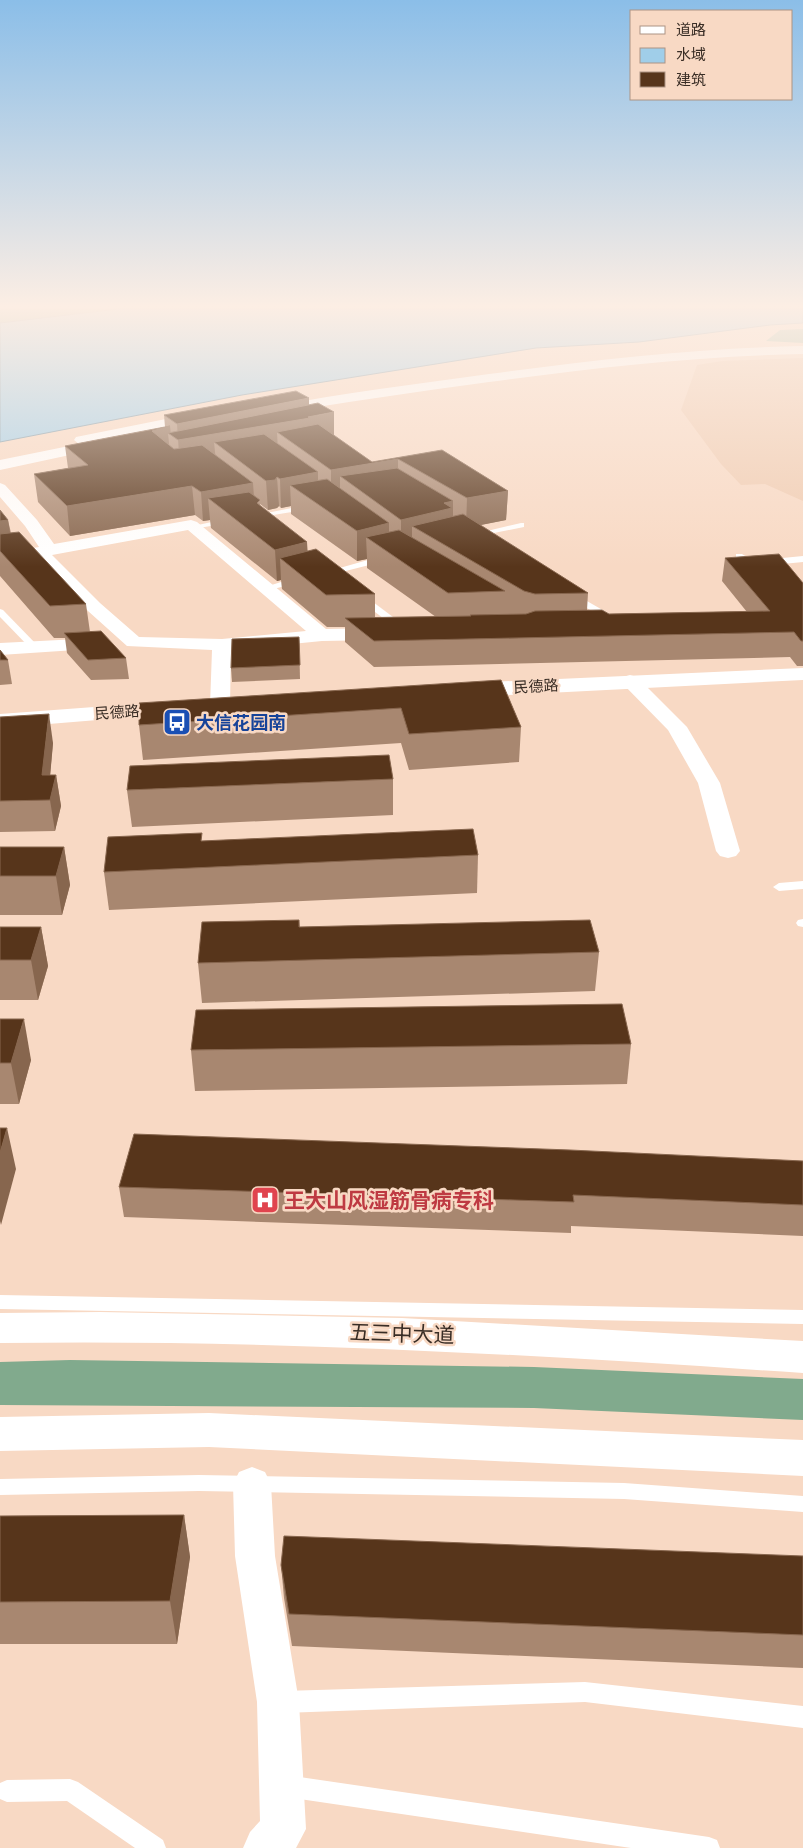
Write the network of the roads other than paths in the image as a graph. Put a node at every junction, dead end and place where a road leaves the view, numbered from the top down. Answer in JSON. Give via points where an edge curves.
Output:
{"nodes":[{"id":1,"x":348,"y":395,"type":"edge"},
{"id":2,"x":366,"y":395,"type":"edge"},
{"id":3,"x":0,"y":456,"type":"edge"},
{"id":4,"x":0,"y":464,"type":"edge"},
{"id":5,"x":0,"y":488,"type":"edge"},
{"id":6,"x":320,"y":504,"type":"edge"},
{"id":7,"x":521,"y":525,"type":"dead end"},
{"id":8,"x":193,"y":527,"type":"junction"},
{"id":9,"x":479,"y":541,"type":"edge"},
{"id":10,"x":46,"y":550,"type":"junction"},
{"id":11,"x":739,"y":556,"type":"edge"},
{"id":12,"x":391,"y":557,"type":"edge"},
{"id":13,"x":0,"y":559,"type":"edge"},
{"id":14,"x":803,"y":560,"type":"edge"},
{"id":15,"x":266,"y":588,"type":"junction"},
{"id":16,"x":351,"y":589,"type":"edge"},
{"id":17,"x":562,"y":590,"type":"edge"},
{"id":18,"x":0,"y":612,"type":"edge"},
{"id":19,"x":620,"y":624,"type":"edge"},
{"id":20,"x":415,"y":633,"type":"joint"},
{"id":21,"x":322,"y":635,"type":"junction"},
{"id":22,"x":134,"y":642,"type":"junction"},
{"id":23,"x":222,"y":645,"type":"junction"},
{"id":24,"x":35,"y":648,"type":"junction"},
{"id":25,"x":0,"y":649,"type":"edge"},
{"id":26,"x":803,"y":674,"type":"edge"},
{"id":27,"x":630,"y":681,"type":"junction"},
{"id":28,"x":444,"y":692,"type":"edge"},
{"id":29,"x":214,"y":706,"type":"joint"},
{"id":30,"x":0,"y":722,"type":"edge"},
{"id":31,"x":728,"y":851,"type":"dead end"},
{"id":32,"x":803,"y":885,"type":"edge"},
{"id":33,"x":779,"y":888,"type":"dead end"},
{"id":34,"x":0,"y":1302,"type":"edge"},
{"id":35,"x":803,"y":1317,"type":"edge"},
{"id":36,"x":0,"y":1328,"type":"edge"},
{"id":37,"x":803,"y":1358,"type":"edge"},
{"id":38,"x":0,"y":1434,"type":"edge"},
{"id":39,"x":803,"y":1458,"type":"edge"},
{"id":40,"x":252,"y":1484,"type":"junction"},
{"id":41,"x":0,"y":1487,"type":"edge"},
{"id":42,"x":803,"y":1504,"type":"edge"},
{"id":43,"x":278,"y":1702,"type":"junction"},
{"id":44,"x":803,"y":1717,"type":"edge"},
{"id":45,"x":282,"y":1785,"type":"junction"},
{"id":46,"x":7,"y":1791,"type":"dead end"},
{"id":47,"x":155,"y":1848,"type":"edge"},
{"id":48,"x":266,"y":1848,"type":"edge"},
{"id":49,"x":709,"y":1848,"type":"edge"}],
"edges":[{"from":1,"to":2,"type":"main road","via":[[254,411]]},
{"from":3,"to":4,"type":"main road","via":[[215,418]]},
{"from":5,"to":10,"type":"street","via":[[31,523]]},
{"from":6,"to":8,"type":"lane"},
{"from":7,"to":9,"type":"lane","via":[[465,535]]},
{"from":8,"to":10,"type":"street"},
{"from":8,"to":15,"type":"street"},
{"from":10,"to":13,"type":"street"},
{"from":10,"to":22,"type":"street","via":[[43,556]]},
{"from":11,"to":14,"type":"lane","via":[[751,564]]},
{"from":12,"to":15,"type":"lane"},
{"from":15,"to":21,"type":"street"},
{"from":16,"to":20,"type":"lane"},
{"from":17,"to":19,"type":"lane"},
{"from":18,"to":24,"type":"lane"},
{"from":20,"to":21,"type":"street"},
{"from":21,"to":23,"type":"street"},
{"from":22,"to":23,"type":"street"},
{"from":22,"to":24,"type":"street"},
{"from":23,"to":29,"type":"street"},
{"from":24,"to":25,"type":"street"},
{"from":26,"to":27,"type":"main road","name":"民德路"},
{"from":27,"to":28,"type":"main road","name":"民德路"},
{"from":27,"to":31,"type":"street","via":[[677,727],[708,783]]},
{"from":29,"to":30,"type":"main road","name":"民德路"},
{"from":32,"to":33,"type":"lane"},
{"from":34,"to":35,"type":"lane"},
{"from":36,"to":37,"type":"main road","name":"五三中大道","via":[[128,1324],[464,1335]]},
{"from":38,"to":39,"type":"main road","via":[[209,1430]]},
{"from":40,"to":41,"type":"lane"},
{"from":40,"to":42,"type":"lane","via":[[624,1491]]},
{"from":40,"to":43,"type":"street","via":[[255,1556]]},
{"from":43,"to":44,"type":"lane","via":[[585,1692]]},
{"from":43,"to":45,"type":"street"},
{"from":45,"to":48,"type":"street","via":[[283,1829]]},
{"from":45,"to":49,"type":"lane"},
{"from":46,"to":47,"type":"lane","via":[[70,1790]]}]}
